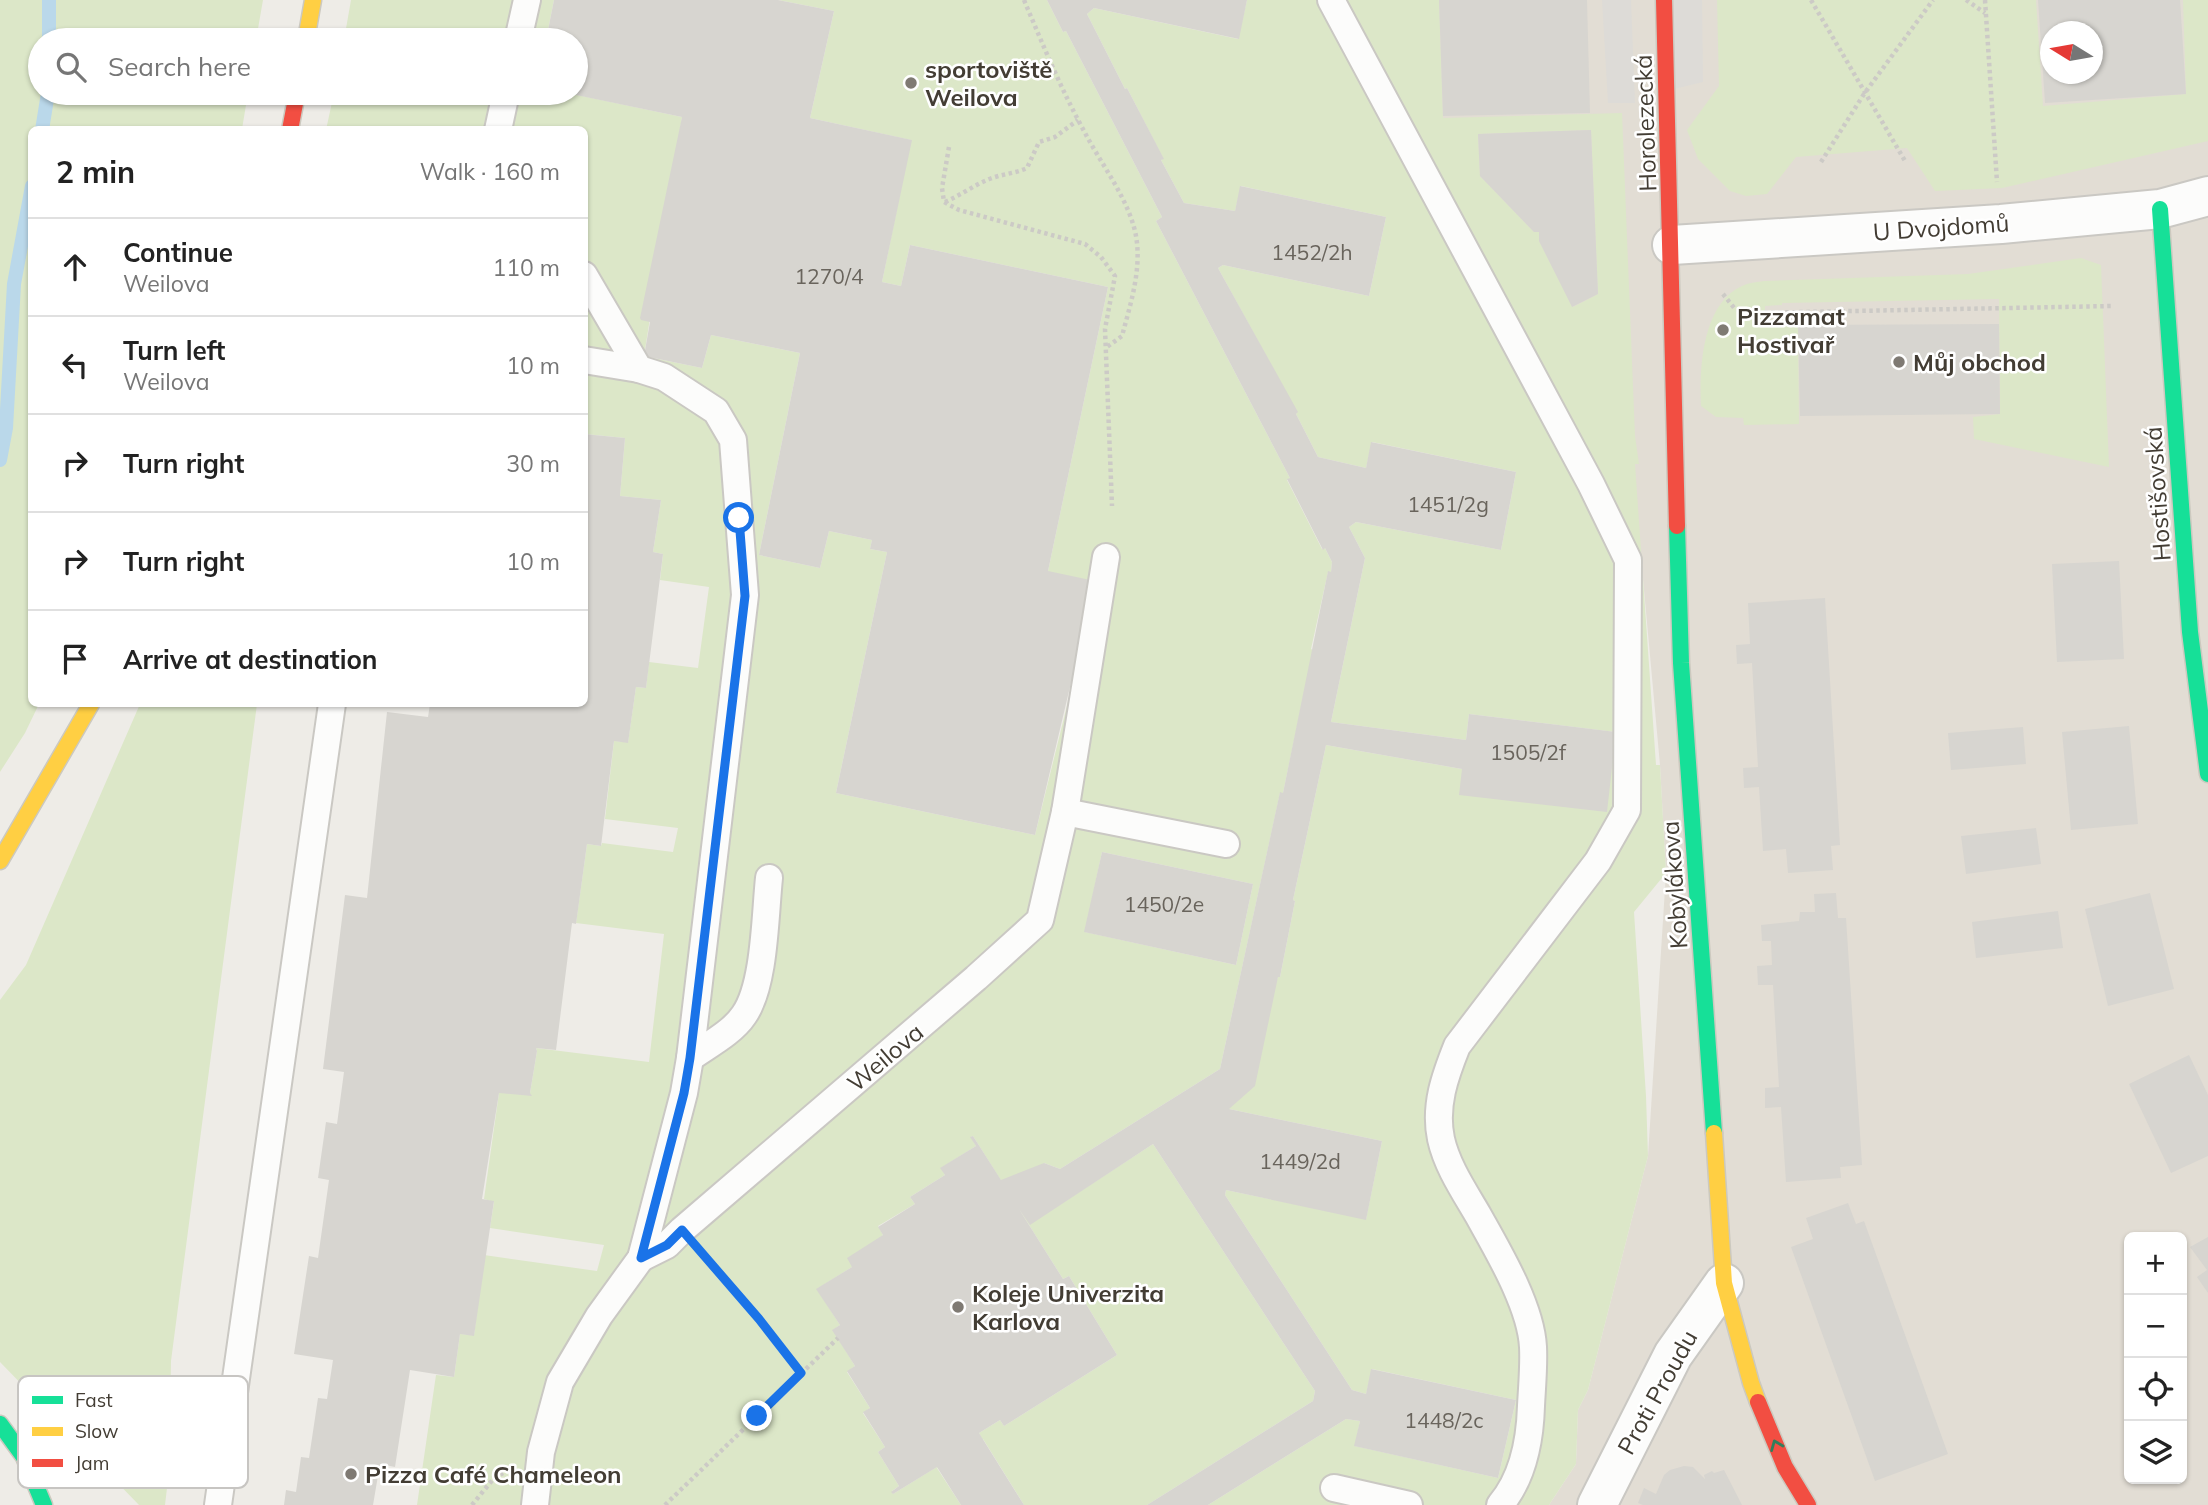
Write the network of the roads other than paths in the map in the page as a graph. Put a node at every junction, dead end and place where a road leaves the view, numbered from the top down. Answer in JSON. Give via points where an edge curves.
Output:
{"nodes":[{"id":1,"x":313,"y":0,"type":"edge"},
{"id":2,"x":527,"y":0,"type":"edge"},
{"id":3,"x":1331,"y":0,"type":"edge"},
{"id":4,"x":1664,"y":0,"type":"edge"},
{"id":5,"x":308,"y":28,"type":"edge"},
{"id":6,"x":521,"y":28,"type":"edge"},
{"id":7,"x":295,"y":105,"type":"edge"},
{"id":8,"x":503,"y":105,"type":"edge"},
{"id":9,"x":291,"y":126,"type":"edge"},
{"id":10,"x":499,"y":126,"type":"edge"},
{"id":11,"x":2208,"y":196,"type":"edge"},
{"id":12,"x":2160,"y":209,"type":"junction"},
{"id":13,"x":1672,"y":246,"type":"junction"},
{"id":14,"x":588,"y":282,"type":"edge"},
{"id":15,"x":588,"y":361,"type":"edge"},
{"id":16,"x":639,"y":369,"type":"junction"},
{"id":17,"x":1106,"y":557,"type":"dead end"},
{"id":18,"x":88,"y":707,"type":"edge"},
{"id":19,"x":332,"y":707,"type":"edge"},
{"id":20,"x":2208,"y":774,"type":"edge"},
{"id":21,"x":1065,"y":812,"type":"junction"},
{"id":22,"x":1226,"y":844,"type":"dead end"},
{"id":23,"x":0,"y":861,"type":"edge"},
{"id":24,"x":769,"y":878,"type":"dead end"},
{"id":25,"x":690,"y":1058,"type":"junction"},
{"id":26,"x":641,"y":1258,"type":"junction"},
{"id":27,"x":1727,"y":1293,"type":"junction"},
{"id":28,"x":236,"y":1376,"type":"edge"},
{"id":29,"x":0,"y":1424,"type":"edge"},
{"id":30,"x":18,"y":1449,"type":"edge"},
{"id":31,"x":37,"y":1488,"type":"edge"},
{"id":32,"x":1334,"y":1488,"type":"dead end"},
{"id":33,"x":44,"y":1505,"type":"edge"},
{"id":34,"x":534,"y":1505,"type":"edge"},
{"id":35,"x":1409,"y":1505,"type":"edge"},
{"id":36,"x":1500,"y":1505,"type":"edge"},
{"id":37,"x":1597,"y":1505,"type":"edge"},
{"id":38,"x":1808,"y":1505,"type":"edge"}],
"edges":[{"from":1,"to":5,"type":"street"},
{"from":2,"to":6,"type":"lane"},
{"from":3,"to":36,"type":"lane","via":[[1628,560],[1627,810],[1598,861],[1457,1046],[1444,1079],[1439,1110],[1441,1139],[1451,1168],[1526,1311],[1533,1346],[1531,1420],[1524,1458],[1511,1492]]},
{"from":4,"to":13,"type":"street","name":"Horolezecká"},
{"from":7,"to":9,"type":"street"},
{"from":8,"to":10,"type":"lane"},
{"from":11,"to":12,"type":"street","name":"U Dvojdomů"},
{"from":12,"to":13,"type":"street","name":"U Dvojdomů"},
{"from":12,"to":20,"type":"street","name":"Hostišovská","via":[[2190,632]]},
{"from":13,"to":27,"type":"street","name":"Kobylákova","via":[[1681,663]]},
{"from":14,"to":16,"type":"lane"},
{"from":15,"to":16,"type":"lane"},
{"from":16,"to":25,"type":"lane","name":"Weilova","via":[[664,377],[716,411],[733,440],[745,596]]},
{"from":17,"to":21,"type":"lane","name":"Weilova"},
{"from":18,"to":23,"type":"street"},
{"from":19,"to":28,"type":"lane"},
{"from":21,"to":22,"type":"lane"},
{"from":21,"to":26,"type":"lane","name":"Weilova","via":[[1040,920],[667,1245]]},
{"from":24,"to":25,"type":"lane","via":[[754,998],[727,1032]]},
{"from":25,"to":26,"type":"lane","name":"Weilova"},
{"from":26,"to":34,"type":"lane","name":"Weilova","via":[[560,1382],[541,1452]]},
{"from":27,"to":37,"type":"street","name":"Proti Proudu","via":[[1673,1355]]},
{"from":38,"to":27,"type":"street","name":"Kobylákova","one_way":true,"via":[[1785,1467],[1751,1383]]},
{"from":29,"to":30,"type":"street"},
{"from":31,"to":33,"type":"street"},
{"from":32,"to":35,"type":"lane"}]}
